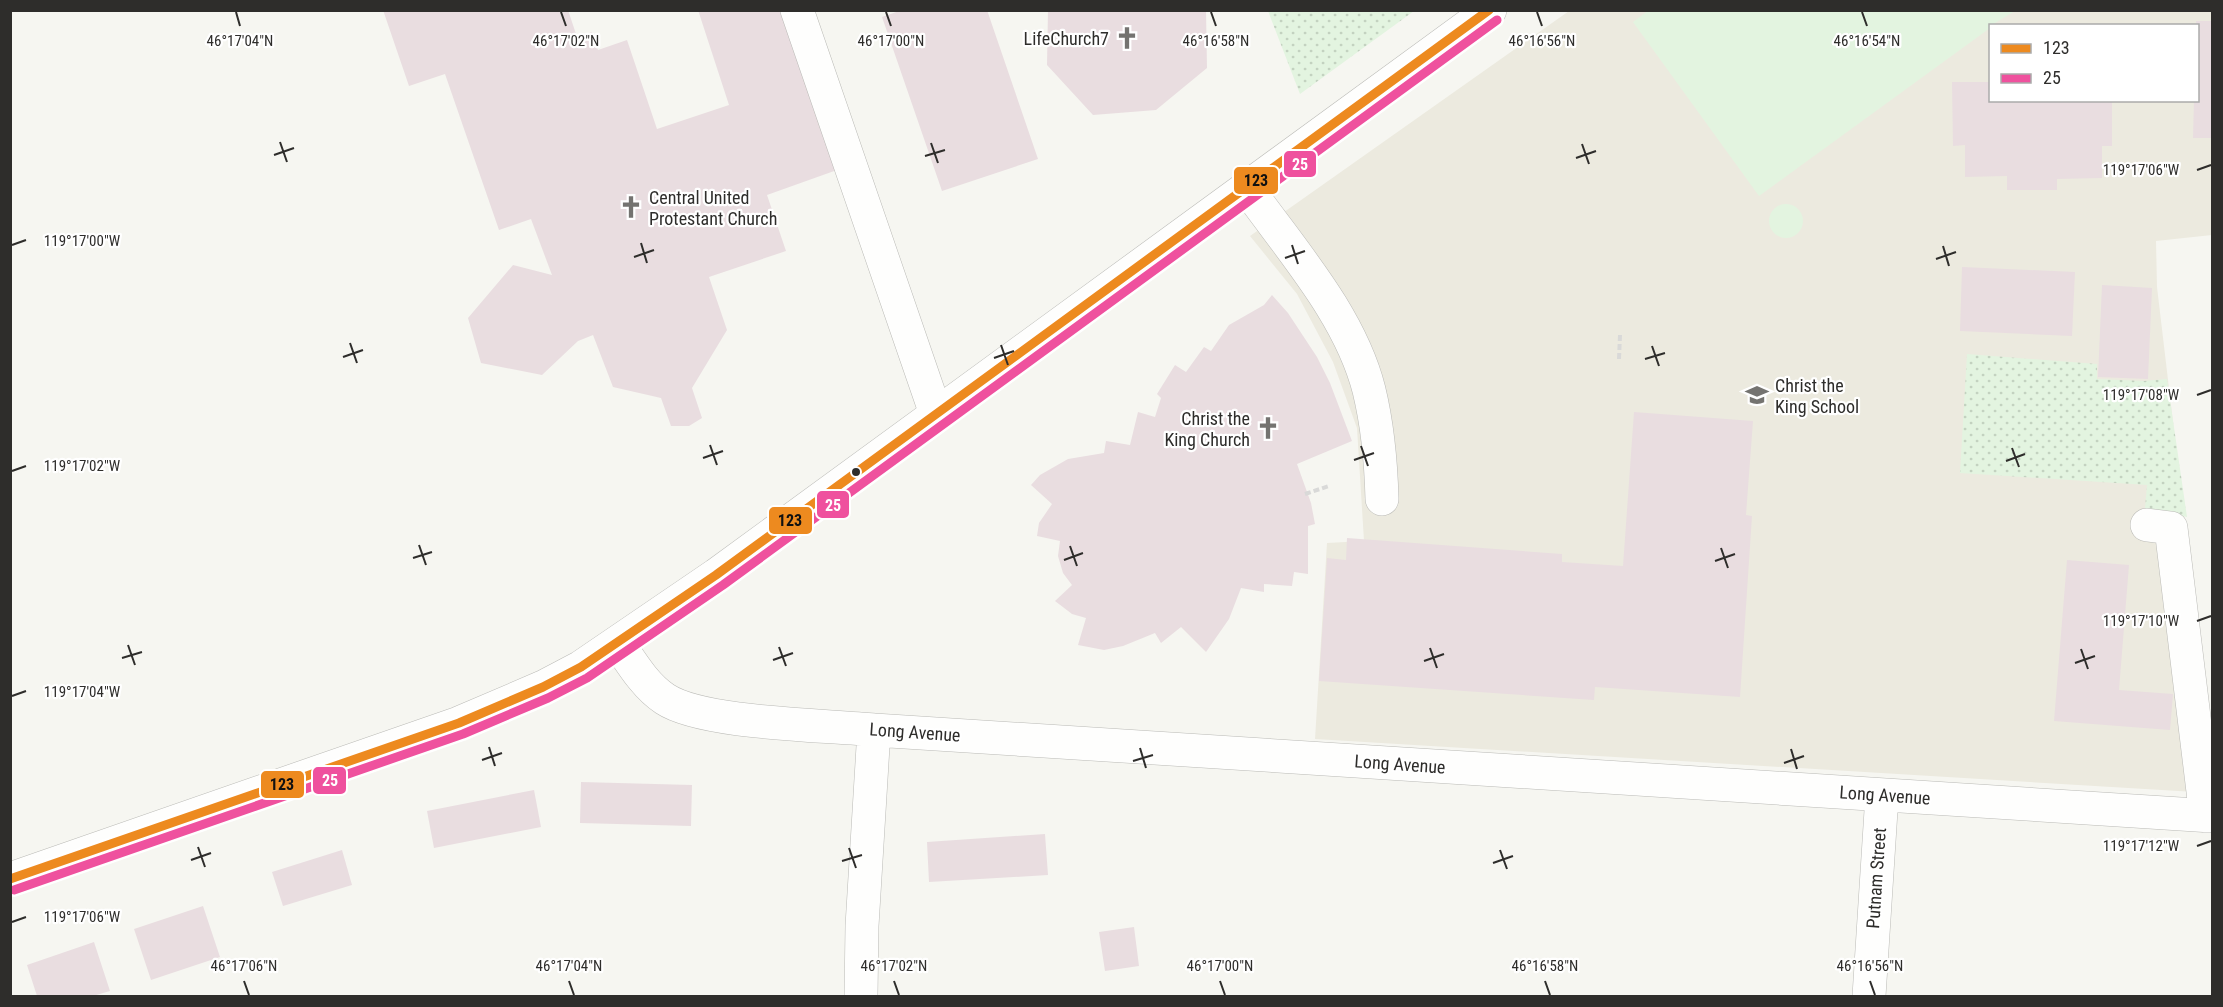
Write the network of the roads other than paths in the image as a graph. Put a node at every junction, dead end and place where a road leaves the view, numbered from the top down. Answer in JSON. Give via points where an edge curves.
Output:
{"nodes":[{"id":1,"x":797,"y":10,"type":"edge"},
{"id":2,"x":1490,"y":10,"type":"edge"},
{"id":3,"x":1247,"y":188,"type":"junction"},
{"id":4,"x":936,"y":414,"type":"junction"},
{"id":5,"x":1382,"y":499,"type":"dead end"},
{"id":6,"x":2147,"y":525,"type":"dead end"},
{"id":7,"x":618,"y":643,"type":"junction"},
{"id":8,"x":874,"y":730,"type":"junction"},
{"id":9,"x":1881,"y":795,"type":"junction"},
{"id":10,"x":2210,"y":816,"type":"edge"},
{"id":11,"x":10,"y":879,"type":"edge"},
{"id":12,"x":861,"y":996,"type":"edge"},
{"id":13,"x":1869,"y":996,"type":"edge"}],
"edges":[{"from":1,"to":4,"type":"street"},
{"from":2,"to":3,"type":"street"},
{"from":3,"to":4,"type":"street"},
{"from":3,"to":5,"type":"street","via":[[1311,277],[1353,348],[1368,389],[1378,438]]},
{"from":4,"to":7,"type":"street"},
{"from":6,"to":10,"type":"street","via":[[2170,528]]},
{"from":7,"to":8,"type":"street","name":"Long Avenue","via":[[652,689],[680,708],[741,718]]},
{"from":7,"to":11,"type":"street","via":[[543,687],[459,723]]},
{"from":8,"to":9,"type":"street","name":"Long Avenue"},
{"from":8,"to":12,"type":"street"},
{"from":9,"to":10,"type":"street","name":"Long Avenue"},
{"from":9,"to":13,"type":"street","name":"Putnam Street"}]}
